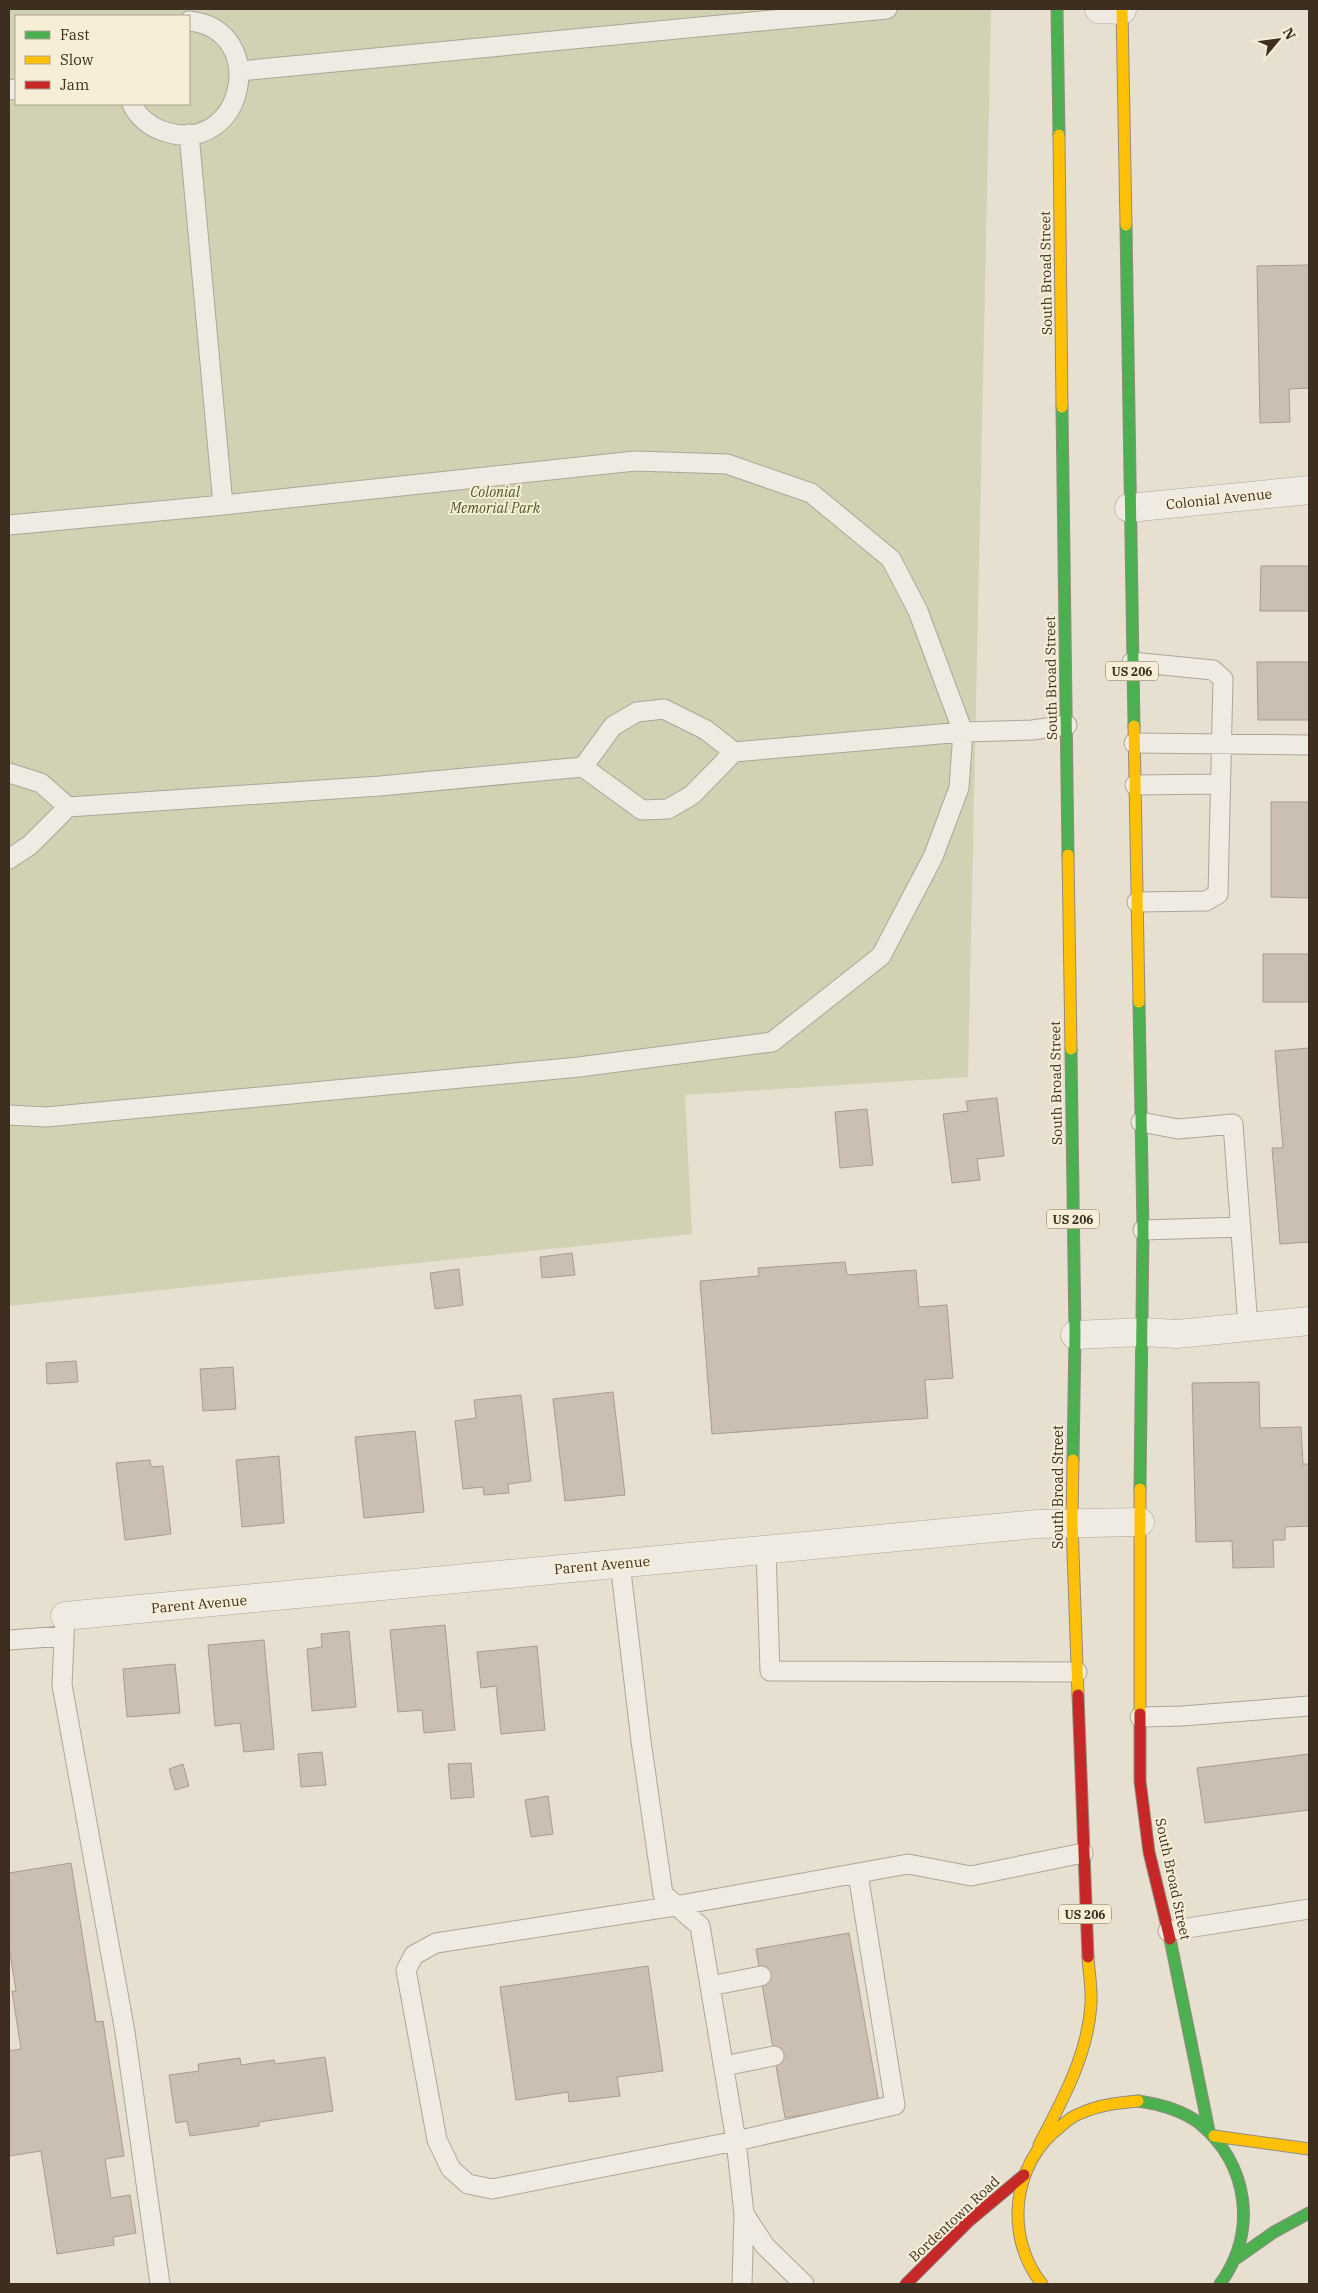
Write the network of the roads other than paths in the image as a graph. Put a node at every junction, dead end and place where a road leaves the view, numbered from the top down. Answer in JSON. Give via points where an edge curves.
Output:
{"nodes":[{"id":1,"x":886,"y":9,"type":"edge"},
{"id":2,"x":1058,"y":9,"type":"edge"},
{"id":3,"x":1114,"y":9,"type":"edge"},
{"id":4,"x":190,"y":21,"type":"edge"},
{"id":5,"x":240,"y":71,"type":"junction"},
{"id":6,"x":133,"y":105,"type":"edge"},
{"id":7,"x":189,"y":134,"type":"junction"},
{"id":8,"x":1309,"y":490,"type":"edge"},
{"id":9,"x":223,"y":505,"type":"junction"},
{"id":10,"x":1129,"y":508,"type":"junction"},
{"id":11,"x":9,"y":525,"type":"edge"},
{"id":12,"x":1132,"y":662,"type":"junction"},
{"id":13,"x":1067,"y":725,"type":"junction"},
{"id":14,"x":963,"y":732,"type":"junction"},
{"id":15,"x":1134,"y":743,"type":"junction"},
{"id":16,"x":1222,"y":745,"type":"junction"},
{"id":17,"x":1309,"y":745,"type":"edge"},
{"id":18,"x":734,"y":752,"type":"junction"},
{"id":19,"x":584,"y":767,"type":"junction"},
{"id":20,"x":9,"y":773,"type":"edge"},
{"id":21,"x":1220,"y":784,"type":"junction"},
{"id":22,"x":1135,"y":785,"type":"junction"},
{"id":23,"x":68,"y":807,"type":"junction"},
{"id":24,"x":9,"y":859,"type":"edge"},
{"id":25,"x":1137,"y":902,"type":"junction"},
{"id":26,"x":9,"y":1115,"type":"edge"},
{"id":27,"x":1141,"y":1122,"type":"junction"},
{"id":28,"x":1241,"y":1227,"type":"junction"},
{"id":29,"x":1143,"y":1230,"type":"junction"},
{"id":30,"x":1309,"y":1320,"type":"edge"},
{"id":31,"x":1248,"y":1327,"type":"junction"},
{"id":32,"x":1143,"y":1332,"type":"junction"},
{"id":33,"x":1074,"y":1335,"type":"junction"},
{"id":34,"x":1140,"y":1522,"type":"junction"},
{"id":35,"x":1072,"y":1523,"type":"junction"},
{"id":36,"x":766,"y":1550,"type":"junction"},
{"id":37,"x":620,"y":1563,"type":"junction"},
{"id":38,"x":65,"y":1626,"type":"junction"},
{"id":39,"x":9,"y":1640,"type":"edge"},
{"id":40,"x":1077,"y":1672,"type":"junction"},
{"id":41,"x":1309,"y":1706,"type":"edge"},
{"id":42,"x":1140,"y":1717,"type":"junction"},
{"id":43,"x":1083,"y":1853,"type":"junction"},
{"id":44,"x":858,"y":1874,"type":"junction"},
{"id":45,"x":675,"y":1906,"type":"junction"},
{"id":46,"x":1309,"y":1909,"type":"edge"},
{"id":47,"x":1168,"y":1931,"type":"junction"},
{"id":48,"x":761,"y":1976,"type":"dead end"},
{"id":49,"x":710,"y":1986,"type":"junction"},
{"id":50,"x":774,"y":2056,"type":"dead end"},
{"id":51,"x":724,"y":2066,"type":"junction"},
{"id":52,"x":1212,"y":2134,"type":"junction"},
{"id":53,"x":736,"y":2141,"type":"junction"},
{"id":54,"x":1039,"y":2145,"type":"junction"},
{"id":55,"x":1309,"y":2149,"type":"edge"},
{"id":56,"x":1024,"y":2175,"type":"junction"},
{"id":57,"x":1309,"y":2213,"type":"edge"},
{"id":58,"x":744,"y":2214,"type":"junction"},
{"id":59,"x":1235,"y":2260,"type":"junction"},
{"id":60,"x":1236,"y":2277,"type":"dead end"},
{"id":61,"x":160,"y":2284,"type":"edge"},
{"id":62,"x":742,"y":2284,"type":"edge"},
{"id":63,"x":804,"y":2284,"type":"edge"},
{"id":64,"x":906,"y":2284,"type":"edge"},
{"id":65,"x":1042,"y":2284,"type":"edge"},
{"id":66,"x":1220,"y":2284,"type":"edge"}],
"edges":[{"from":1,"to":5,"type":"lane"},
{"from":2,"to":13,"type":"main road","name":"South Broad Street","number":"US 206"},
{"from":3,"to":10,"type":"main road","name":"South Broad Street","number":"US 206"},
{"from":4,"to":5,"type":"lane","via":[[213,28],[226,39]]},
{"from":5,"to":7,"type":"lane","via":[[239,89],[233,106],[222,120],[206,130]]},
{"from":6,"to":7,"type":"lane","via":[[144,120],[158,129],[173,134]]},
{"from":7,"to":9,"type":"lane"},
{"from":8,"to":10,"type":"street","name":"Colonial Avenue"},
{"from":9,"to":11,"type":"lane"},
{"from":9,"to":14,"type":"lane","via":[[635,461],[727,464],[811,493],[891,559],[918,611]]},
{"from":10,"to":12,"type":"main road","name":"South Broad Street","number":"US 206"},
{"from":12,"to":15,"type":"main road","name":"South Broad Street","number":"US 206"},
{"from":12,"to":16,"type":"lane","via":[[1213,670],[1223,679]]},
{"from":13,"to":14,"type":"lane","via":[[1032,730]]},
{"from":13,"to":33,"type":"main road","name":"South Broad Street","number":"US 206"},
{"from":14,"to":18,"type":"lane"},
{"from":14,"to":26,"type":"lane","via":[[960,788],[933,857],[881,956],[772,1042],[578,1068],[46,1117]]},
{"from":15,"to":16,"type":"lane"},
{"from":15,"to":22,"type":"main road","name":"South Broad Street","number":"US 206"},
{"from":16,"to":17,"type":"lane"},
{"from":16,"to":21,"type":"lane"},
{"from":18,"to":19,"type":"lane","via":[[692,795],[668,810],[642,810]]},
{"from":18,"to":19,"type":"lane","via":[[706,730],[664,709],[637,712],[613,726]]},
{"from":19,"to":23,"type":"lane"},
{"from":20,"to":23,"type":"lane","via":[[41,784]]},
{"from":21,"to":22,"type":"lane"},
{"from":21,"to":25,"type":"lane","via":[[1218,894],[1206,901]]},
{"from":22,"to":25,"type":"main road","name":"South Broad Street","number":"US 206"},
{"from":23,"to":24,"type":"lane","via":[[30,845]]},
{"from":25,"to":27,"type":"main road","name":"South Broad Street","number":"US 206"},
{"from":27,"to":28,"type":"lane","via":[[1178,1129],[1233,1124]]},
{"from":27,"to":29,"type":"main road","name":"South Broad Street","number":"US 206"},
{"from":28,"to":29,"type":"lane"},
{"from":28,"to":31,"type":"lane"},
{"from":29,"to":32,"type":"main road","name":"South Broad Street","number":"US 206"},
{"from":30,"to":31,"type":"street"},
{"from":31,"to":32,"type":"street","via":[[1177,1334]]},
{"from":32,"to":33,"type":"street"},
{"from":32,"to":34,"type":"main road","name":"South Broad Street","number":"US 206"},
{"from":33,"to":35,"type":"main road","name":"South Broad Street","number":"US 206"},
{"from":34,"to":35,"type":"street","name":"Parent Avenue"},
{"from":34,"to":42,"type":"main road","name":"South Broad Street","number":"US 206"},
{"from":35,"to":36,"type":"street","name":"Parent Avenue"},
{"from":35,"to":40,"type":"main road","name":"South Broad Street","number":"US 206"},
{"from":36,"to":37,"type":"street","name":"Parent Avenue"},
{"from":36,"to":40,"type":"lane","via":[[770,1671]]},
{"from":37,"to":38,"type":"street","name":"Parent Avenue"},
{"from":37,"to":45,"type":"lane","via":[[663,1894]]},
{"from":38,"to":39,"type":"lane"},
{"from":38,"to":61,"type":"lane","via":[[62,1685],[125,2032]]},
{"from":40,"to":43,"type":"main road","name":"South Broad Street","number":"US 206"},
{"from":41,"to":42,"type":"lane"},
{"from":42,"to":47,"type":"main road","name":"South Broad Street","number":"US 206","via":[[1140,1781],[1149,1852]]},
{"from":43,"to":44,"type":"lane","via":[[971,1876],[908,1864]]},
{"from":43,"to":54,"type":"main road","name":"South Broad Street","number":"US 206","via":[[1091,2004],[1084,2045],[1070,2084]]},
{"from":44,"to":45,"type":"lane"},
{"from":44,"to":53,"type":"lane","via":[[863,1958],[876,2036],[895,2105]]},
{"from":45,"to":49,"type":"lane","via":[[700,1926]]},
{"from":45,"to":53,"type":"lane","via":[[436,1943],[414,1955],[406,1970],[437,2140],[451,2169],[468,2184],[492,2189]]},
{"from":46,"to":47,"type":"lane"},
{"from":47,"to":52,"type":"main road","name":"South Broad Street","number":"US 206"},
{"from":48,"to":49,"type":"lane"},
{"from":49,"to":51,"type":"lane"},
{"from":50,"to":51,"type":"lane"},
{"from":51,"to":53,"type":"lane"},
{"from":52,"to":54,"type":"main road","via":[[1183,2112],[1153,2102],[1121,2100],[1090,2107],[1062,2122]]},
{"from":52,"to":55,"type":"main road"},
{"from":52,"to":59,"type":"main road","via":[[1230,2158],[1242,2189],[1244,2226]]},
{"from":53,"to":58,"type":"lane"},
{"from":54,"to":56,"type":"main road","name":"South Broad Street"},
{"from":56,"to":64,"type":"main road","name":"Bordentown Road","via":[[969,2221]]},
{"from":56,"to":65,"type":"main road","via":[[1017,2211],[1022,2247]]},
{"from":57,"to":59,"type":"main road","via":[[1274,2232]]},
{"from":58,"to":62,"type":"lane"},
{"from":58,"to":63,"type":"lane","via":[[765,2246]]},
{"from":59,"to":60,"type":"main road"},
{"from":59,"to":66,"type":"main road"}]}
